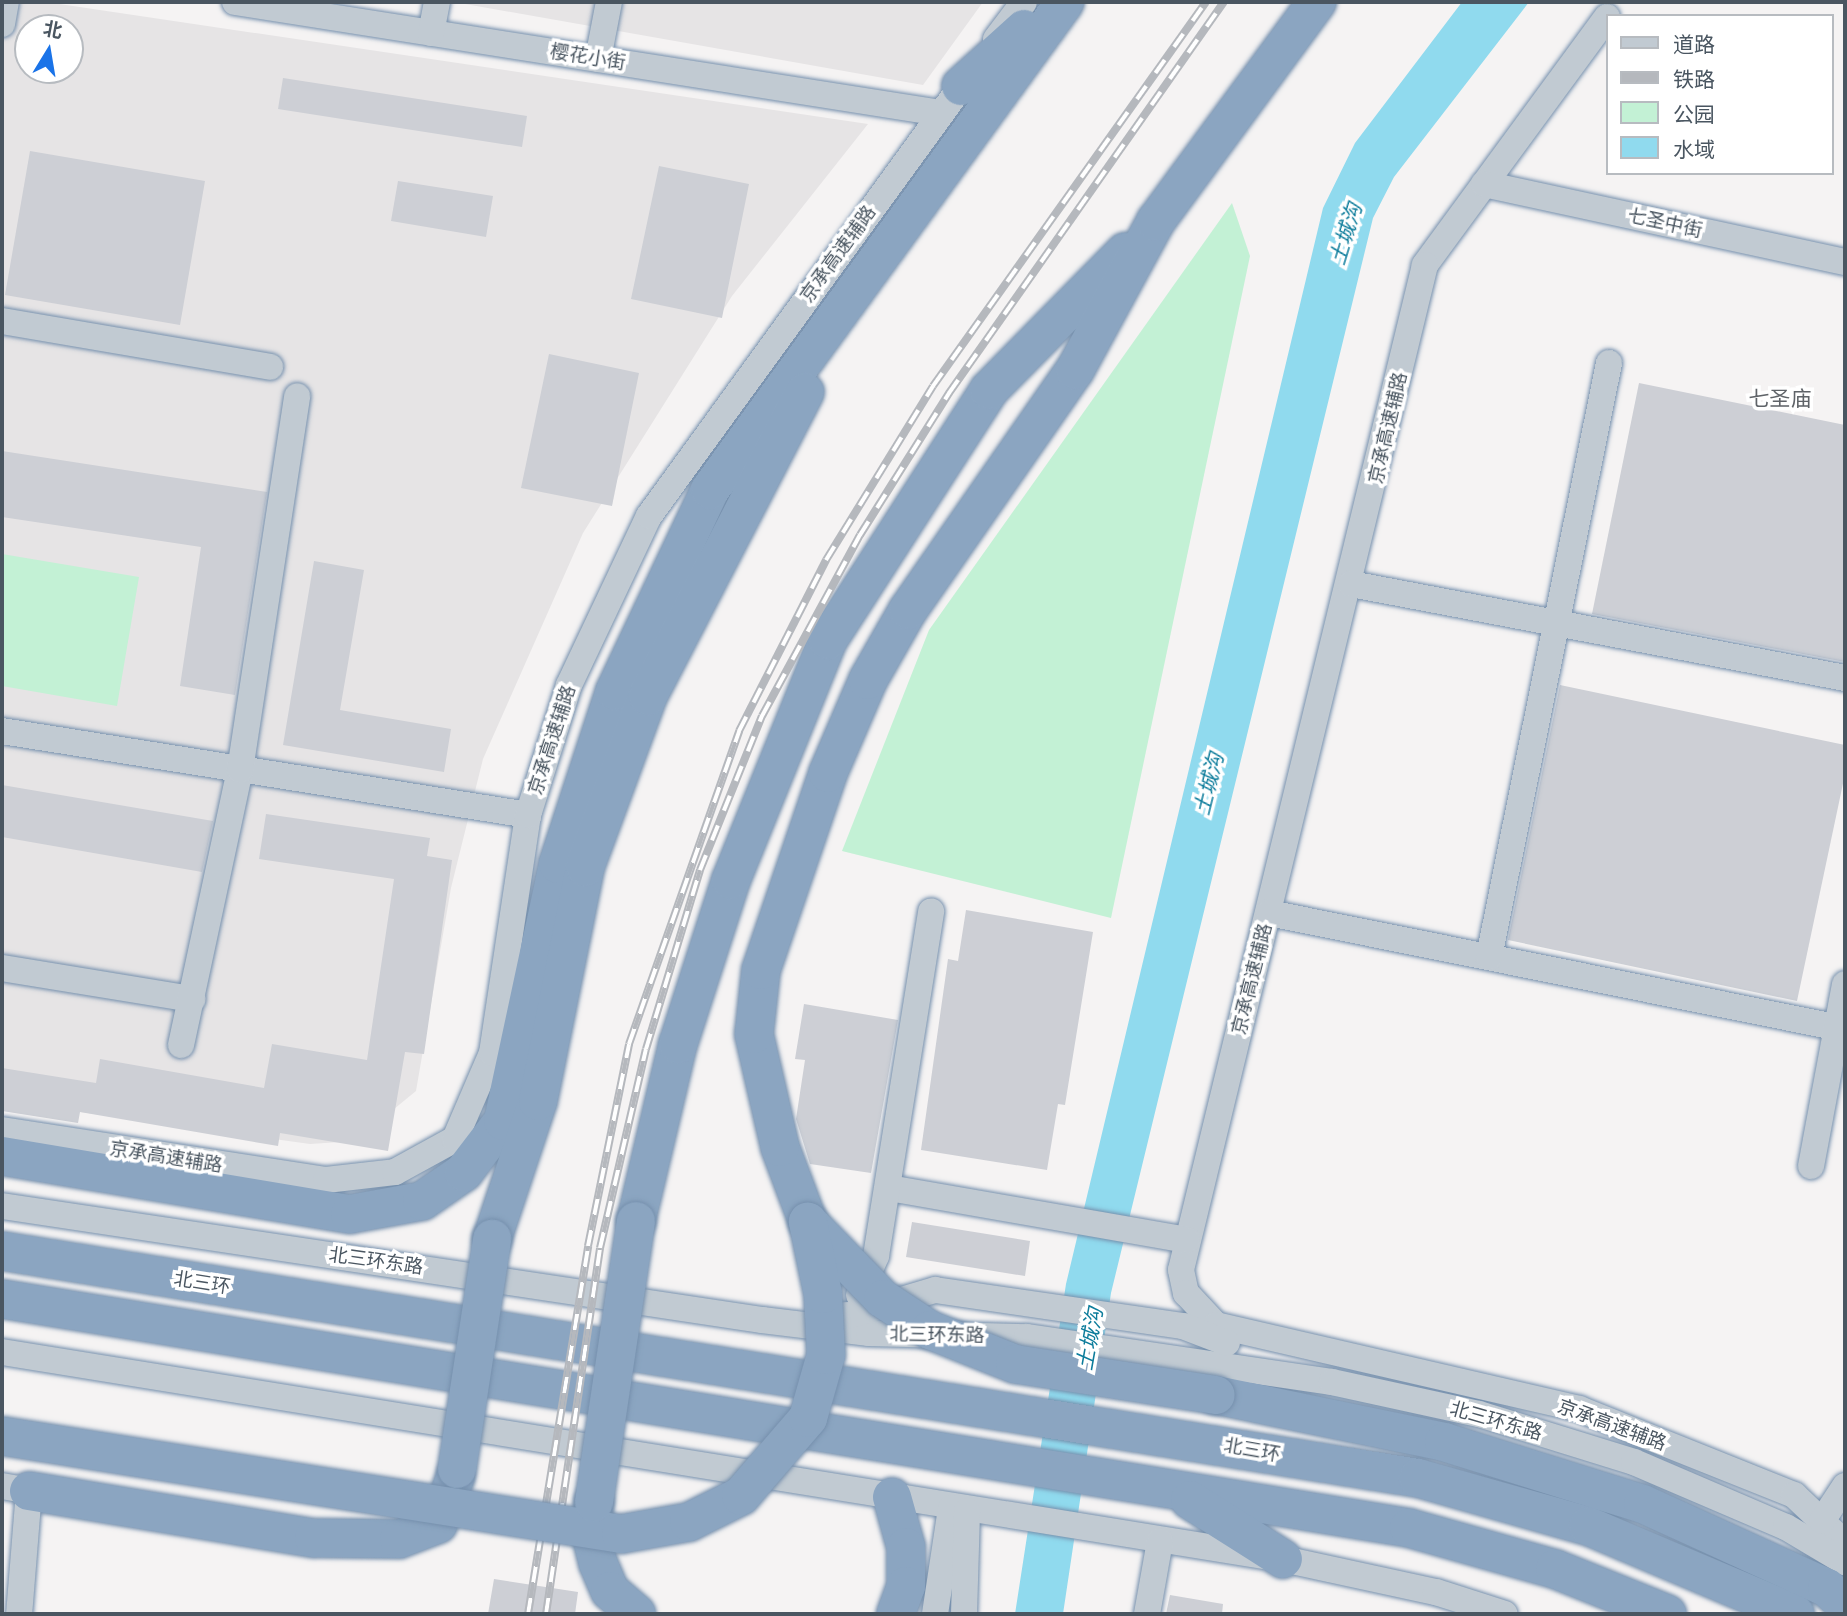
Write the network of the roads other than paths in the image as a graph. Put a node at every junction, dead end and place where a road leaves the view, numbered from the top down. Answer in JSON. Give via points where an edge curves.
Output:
{"nodes":[{"id":1,"x":6,"y":2,"type":"edge"},
{"id":2,"x":235,"y":2,"type":"edge"},
{"id":3,"x":438,"y":2,"type":"edge"},
{"id":4,"x":608,"y":2,"type":"edge"},
{"id":5,"x":1024,"y":2,"type":"edge"},
{"id":6,"x":1054,"y":2,"type":"edge"},
{"id":7,"x":1065,"y":2,"type":"edge"},
{"id":8,"x":1317,"y":2,"type":"edge"},
{"id":9,"x":1605,"y":20,"type":"edge"},
{"id":10,"x":2,"y":24,"type":"edge"},
{"id":11,"x":431,"y":33,"type":"junction"},
{"id":12,"x":598,"y":59,"type":"junction"},
{"id":13,"x":951,"y":99,"type":"junction"},
{"id":14,"x":1484,"y":184,"type":"junction"},
{"id":15,"x":1156,"y":220,"type":"junction"},
{"id":16,"x":881,"y":252,"type":"junction"},
{"id":17,"x":1845,"y":262,"type":"edge"},
{"id":18,"x":2,"y":321,"type":"edge"},
{"id":19,"x":1609,"y":363,"type":"dead end"},
{"id":20,"x":270,"y":367,"type":"dead end"},
{"id":21,"x":297,"y":396,"type":"dead end"},
{"id":22,"x":1351,"y":584,"type":"junction"},
{"id":23,"x":1558,"y":624,"type":"junction"},
{"id":24,"x":1845,"y":678,"type":"edge"},
{"id":25,"x":2,"y":731,"type":"edge"},
{"id":26,"x":240,"y":770,"type":"junction"},
{"id":27,"x":528,"y":815,"type":"junction"},
{"id":28,"x":932,"y":911,"type":"dead end"},
{"id":29,"x":1269,"y":913,"type":"junction"},
{"id":30,"x":1489,"y":957,"type":"junction"},
{"id":31,"x":2,"y":968,"type":"edge"},
{"id":32,"x":1845,"y":984,"type":"edge"},
{"id":33,"x":192,"y":999,"type":"junction"},
{"id":34,"x":1841,"y":1028,"type":"edge"},
{"id":35,"x":181,"y":1045,"type":"dead end"},
{"id":36,"x":2,"y":1130,"type":"edge"},
{"id":37,"x":2,"y":1156,"type":"edge"},
{"id":38,"x":1811,"y":1166,"type":"dead end"},
{"id":39,"x":889,"y":1188,"type":"junction"},
{"id":40,"x":2,"y":1206,"type":"edge"},
{"id":41,"x":808,"y":1222,"type":"junction"},
{"id":42,"x":1186,"y":1240,"type":"junction"},
{"id":43,"x":2,"y":1251,"type":"edge"},
{"id":44,"x":2,"y":1300,"type":"edge"},
{"id":45,"x":843,"y":1315,"type":"junction"},
{"id":46,"x":762,"y":1320,"type":"junction"},
{"id":47,"x":2,"y":1352,"type":"edge"},
{"id":48,"x":1332,"y":1382,"type":"junction"},
{"id":49,"x":2,"y":1436,"type":"edge"},
{"id":50,"x":1845,"y":1486,"type":"edge"},
{"id":51,"x":16,"y":1489,"type":"edge"},
{"id":52,"x":1180,"y":1493,"type":"junction"},
{"id":53,"x":892,"y":1497,"type":"junction"},
{"id":54,"x":959,"y":1509,"type":"junction"},
{"id":55,"x":1822,"y":1521,"type":"junction"},
{"id":56,"x":1147,"y":1540,"type":"junction"},
{"id":57,"x":1845,"y":1543,"type":"edge"},
{"id":58,"x":1283,"y":1559,"type":"junction"},
{"id":59,"x":1845,"y":1562,"type":"edge"},
{"id":60,"x":1845,"y":1604,"type":"edge"},
{"id":61,"x":19,"y":1614,"type":"edge"},
{"id":62,"x":636,"y":1614,"type":"edge"},
{"id":63,"x":896,"y":1614,"type":"edge"},
{"id":64,"x":935,"y":1614,"type":"edge"},
{"id":65,"x":964,"y":1614,"type":"edge"},
{"id":66,"x":1147,"y":1614,"type":"edge"},
{"id":67,"x":1505,"y":1614,"type":"edge"},
{"id":68,"x":1667,"y":1614,"type":"edge"},
{"id":69,"x":1795,"y":1614,"type":"edge"}],
"edges":[{"from":1,"to":10,"type":"street"},
{"from":2,"to":11,"type":"street","name":"樱花小街"},
{"from":3,"to":11,"type":"street"},
{"from":4,"to":12,"type":"street"},
{"from":5,"to":13,"type":"street","name":"京承高速辅路"},
{"from":6,"to":13,"type":"highway"},
{"from":7,"to":16,"type":"highway"},
{"from":8,"to":15,"type":"highway"},
{"from":9,"to":14,"type":"street","name":"京承高速辅路"},
{"from":11,"to":12,"type":"street","name":"樱花小街"},
{"from":12,"to":13,"type":"street","name":"樱花小街"},
{"from":13,"to":27,"type":"street","name":"京承高速辅路","via":[[649,516],[569,684]]},
{"from":14,"to":17,"type":"street","name":"七圣中街"},
{"from":14,"to":22,"type":"street","name":"京承高速辅路","via":[[1425,265]]},
{"from":15,"to":41,"type":"highway","via":[[1075,370],[949,551],[868,680],[792,869],[761,970],[754,1034],[780,1147]]},
{"from":15,"to":62,"type":"highway","bridge":true,"via":[[989,390],[828,640],[731,880],[678,1044],[636,1221],[594,1502],[591,1535],[598,1563],[610,1591]]},
{"from":16,"to":37,"type":"highway","via":[[710,490],[615,691],[558,864],[503,1121],[464,1172],[422,1201],[350,1214]]},
{"from":16,"to":51,"type":"highway","bridge":true,"via":[[648,696],[586,867],[538,1101],[492,1239],[457,1469],[438,1524],[399,1539],[314,1538]]},
{"from":18,"to":20,"type":"street"},
{"from":19,"to":23,"type":"street"},
{"from":21,"to":26,"type":"street"},
{"from":22,"to":23,"type":"street"},
{"from":22,"to":29,"type":"street","name":"京承高速辅路"},
{"from":23,"to":24,"type":"street"},
{"from":23,"to":30,"type":"street"},
{"from":25,"to":26,"type":"street"},
{"from":26,"to":27,"type":"street"},
{"from":26,"to":33,"type":"street"},
{"from":27,"to":36,"type":"street","name":"京承高速辅路","via":[[492,1053],[455,1139],[428,1156],[395,1172],[326,1180]]},
{"from":28,"to":39,"type":"street"},
{"from":29,"to":30,"type":"street"},
{"from":29,"to":42,"type":"street","name":"京承高速辅路"},
{"from":30,"to":34,"type":"street"},
{"from":31,"to":33,"type":"street"},
{"from":32,"to":34,"type":"street"},
{"from":33,"to":35,"type":"street"},
{"from":34,"to":38,"type":"street"},
{"from":39,"to":42,"type":"street"},
{"from":39,"to":45,"type":"street","via":[[876,1256]]},
{"from":40,"to":46,"type":"street","name":"北三环东路"},
{"from":41,"to":49,"type":"highway","bridge":true,"via":[[823,1294],[826,1355],[808,1418],[741,1496],[689,1522],[621,1534]]},
{"from":41,"to":60,"type":"highway","bridge":true,"via":[[883,1299],[930,1331],[1015,1364],[1216,1395],[1444,1441],[1643,1504],[1827,1588]]},
{"from":42,"to":55,"type":"street","name":"京承高速辅路","via":[[1186,1293],[1216,1325],[1579,1409],[1794,1495]]},
{"from":43,"to":69,"type":"highway","name":"北三环","via":[[1419,1478],[1588,1525]]},
{"from":44,"to":52,"type":"highway","via":[[682,1406]]},
{"from":45,"to":46,"type":"street"},
{"from":45,"to":48,"type":"street","via":[[935,1290],[1031,1302],[1183,1326]]},
{"from":46,"to":48,"type":"street","name":"北三环东路","via":[[869,1333],[1027,1337]]},
{"from":47,"to":53,"type":"street"},
{"from":48,"to":59,"type":"street","name":"北三环东路","via":[[1479,1414],[1634,1462],[1786,1527]]},
{"from":50,"to":55,"type":"street"},
{"from":51,"to":61,"type":"street"},
{"from":52,"to":58,"type":"highway"},
{"from":52,"to":68,"type":"highway","via":[[1409,1528],[1555,1569]]},
{"from":53,"to":54,"type":"street"},
{"from":53,"to":63,"type":"highway","via":[[906,1547],[906,1586]]},
{"from":54,"to":56,"type":"street"},
{"from":54,"to":64,"type":"street"},
{"from":54,"to":65,"type":"street"},
{"from":55,"to":57,"type":"street","name":"京承高速辅路"},
{"from":56,"to":58,"type":"street"},
{"from":56,"to":66,"type":"street"},
{"from":58,"to":67,"type":"street"}]}
